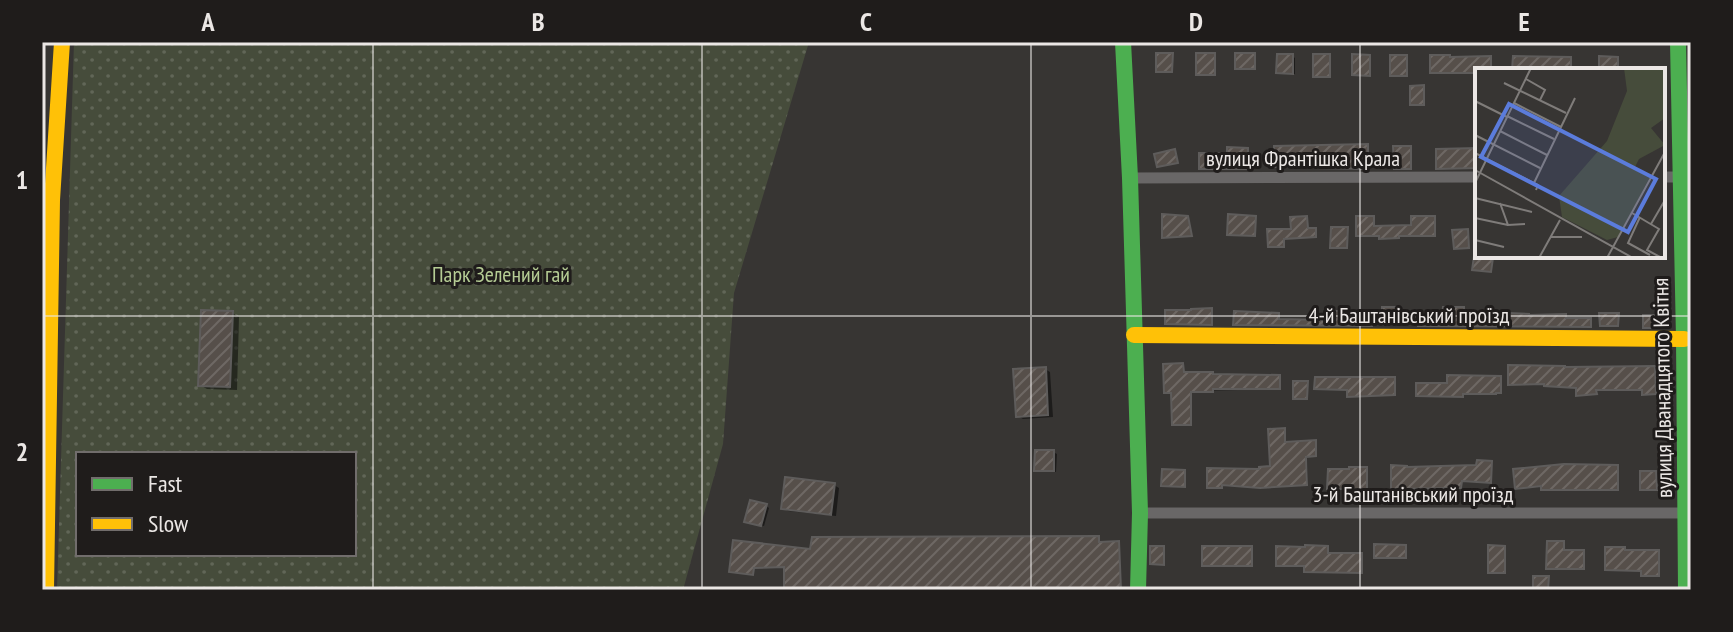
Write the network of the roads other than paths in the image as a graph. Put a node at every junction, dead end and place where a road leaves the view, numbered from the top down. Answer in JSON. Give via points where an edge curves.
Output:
{"nodes":[{"id":1,"x":62,"y":42,"type":"edge"},
{"id":2,"x":1123,"y":42,"type":"edge"},
{"id":3,"x":1678,"y":42,"type":"edge"},
{"id":4,"x":1475,"y":177,"type":"edge"},
{"id":5,"x":1678,"y":177,"type":"edge"},
{"id":6,"x":1130,"y":178,"type":"junction"},
{"id":7,"x":1134,"y":335,"type":"junction"},
{"id":8,"x":1684,"y":339,"type":"junction"},
{"id":9,"x":1140,"y":513,"type":"junction"},
{"id":10,"x":1685,"y":513,"type":"junction"},
{"id":11,"x":46,"y":590,"type":"edge"},
{"id":12,"x":1138,"y":590,"type":"edge"},
{"id":13,"x":1686,"y":590,"type":"edge"}],
"edges":[{"from":1,"to":11,"type":"street","via":[[52,200]]},
{"from":2,"to":6,"type":"street"},
{"from":3,"to":5,"type":"street","name":"вулиця Дванадцятого Квітня"},
{"from":4,"to":6,"type":"street","name":"вулиця Франтішка Крала"},
{"from":5,"to":8,"type":"street","name":"вулиця Дванадцятого Квітня"},
{"from":6,"to":7,"type":"street"},
{"from":7,"to":8,"type":"street","name":"4-й Баштанівський проїзд"},
{"from":7,"to":9,"type":"street"},
{"from":8,"to":10,"type":"street","name":"вулиця Дванадцятого Квітня"},
{"from":9,"to":10,"type":"street","name":"3-й Баштанівський проїзд"},
{"from":9,"to":12,"type":"street"},
{"from":10,"to":13,"type":"street","name":"вулиця Дванадцятого Квітня"}]}
